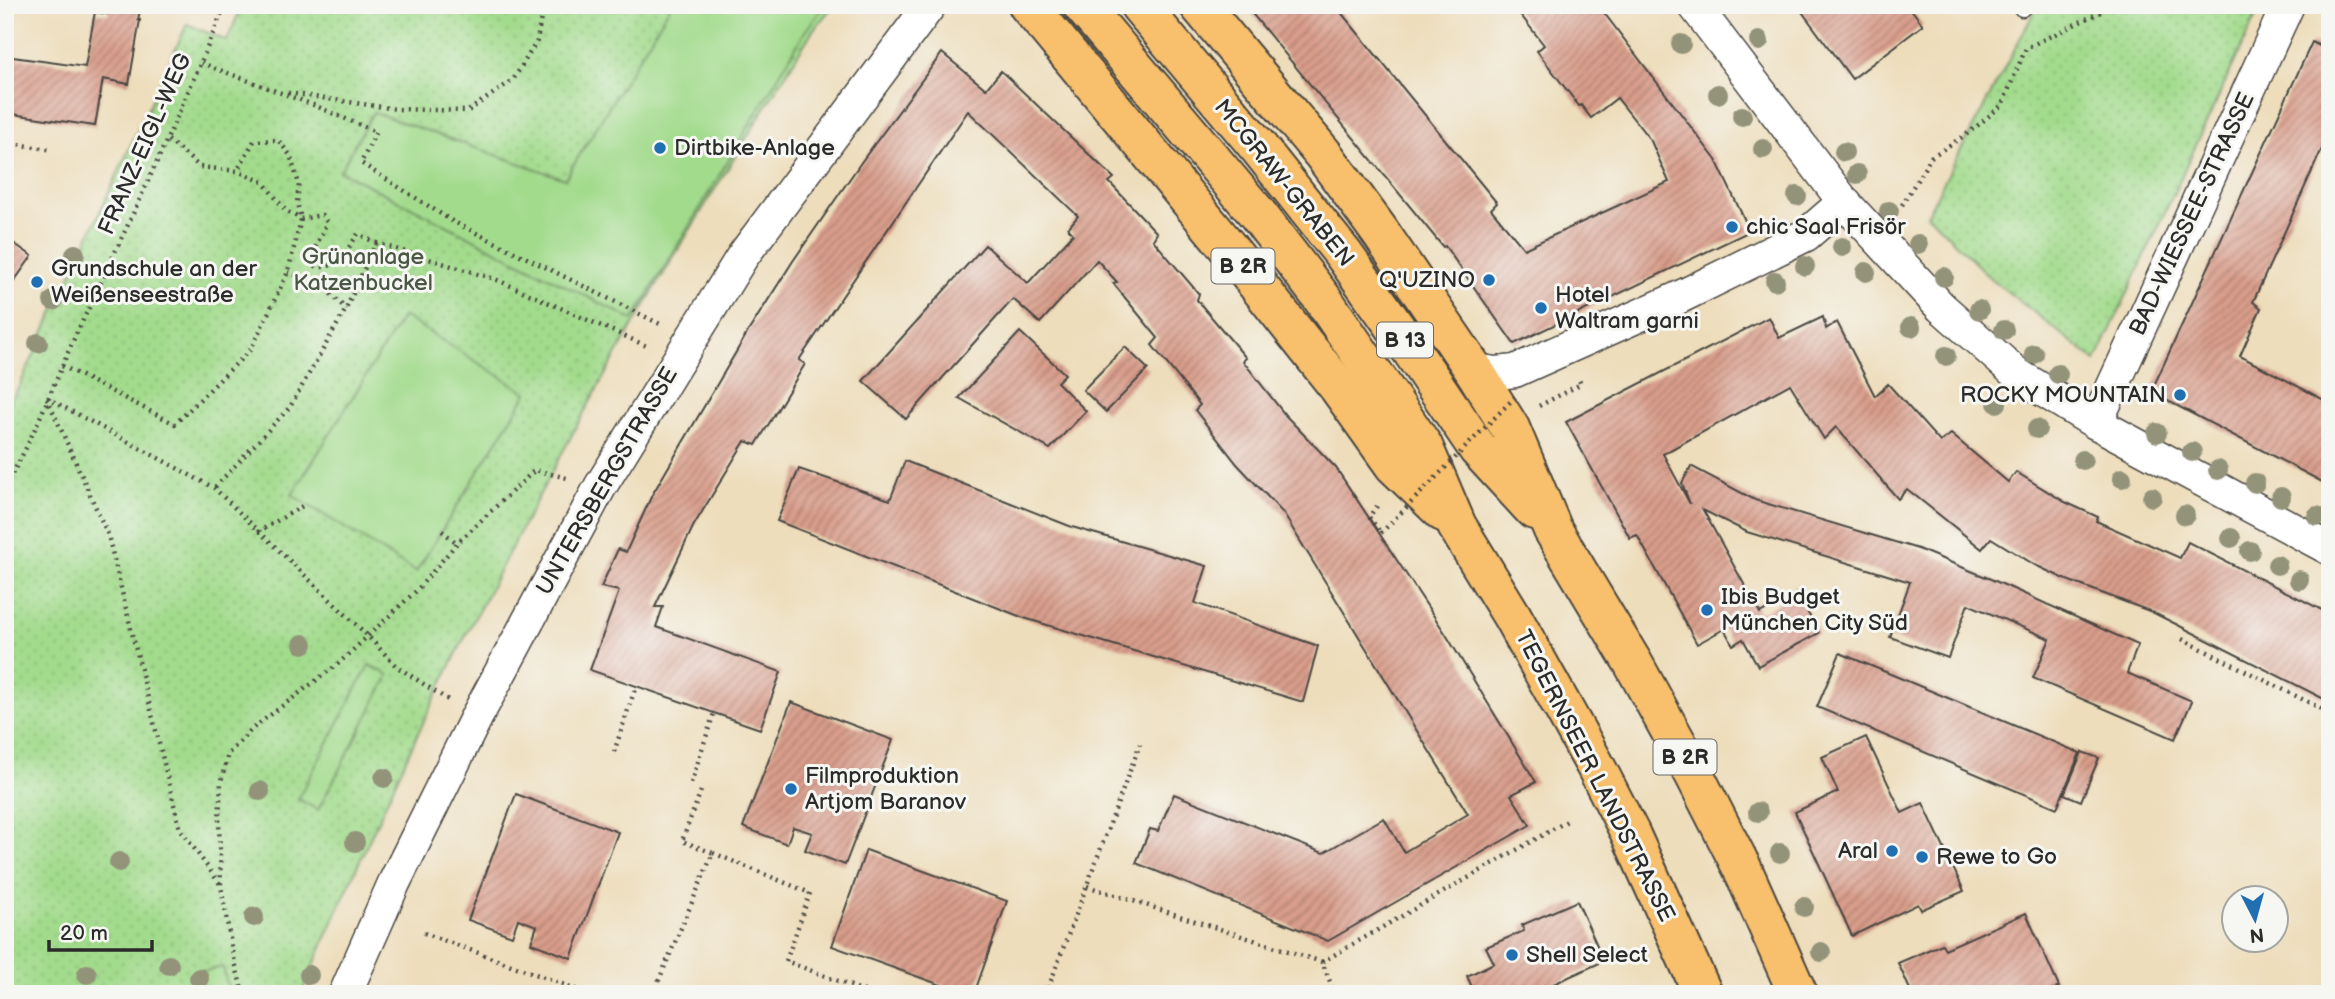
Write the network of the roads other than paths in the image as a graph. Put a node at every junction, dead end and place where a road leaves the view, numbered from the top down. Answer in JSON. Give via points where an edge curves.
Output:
{"nodes":[{"id":1,"x":930,"y":5,"type":"edge"},
{"id":2,"x":1028,"y":5,"type":"edge"},
{"id":3,"x":1082,"y":5,"type":"edge"},
{"id":4,"x":1139,"y":5,"type":"edge"},
{"id":5,"x":1199,"y":5,"type":"edge"},
{"id":6,"x":1694,"y":5,"type":"edge"},
{"id":7,"x":2288,"y":5,"type":"edge"},
{"id":8,"x":1844,"y":202,"type":"junction"},
{"id":9,"x":1474,"y":370,"type":"junction"},
{"id":10,"x":2096,"y":423,"type":"junction"},
{"id":11,"x":1457,"y":526,"type":"junction"},
{"id":12,"x":1553,"y":530,"type":"junction"},
{"id":13,"x":2330,"y":549,"type":"edge"},
{"id":14,"x":345,"y":994,"type":"edge"},
{"id":15,"x":1703,"y":994,"type":"edge"},
{"id":16,"x":1798,"y":994,"type":"edge"}],
"edges":[{"from":1,"to":14,"type":"street","name":"UNTERSBERGSTRASSE","via":[[742,257],[600,487],[475,718]]},
{"from":2,"to":11,"type":"main road","number":"B 2R","via":[[1222,240],[1394,464]]},
{"from":3,"to":11,"type":"main road","name":"MCGRAW-GRABEN","via":[[1322,298],[1423,446]]},
{"from":4,"to":12,"type":"main road","name":"MCGRAW-GRABEN","number":"B 13","via":[[1344,256],[1478,449]]},
{"from":5,"to":9,"type":"main road","number":"B 2R","via":[[1322,154]]},
{"from":6,"to":8,"type":"street"},
{"from":7,"to":10,"type":"street","name":"BAD-WIESSEE-STRASSE"},
{"from":8,"to":9,"type":"street","via":[[1807,235],[1676,299],[1515,371]]},
{"from":8,"to":10,"type":"street","via":[[1941,307],[2018,375]]},
{"from":9,"to":12,"type":"main road","number":"B 2R","via":[[1510,428]]},
{"from":10,"to":13,"type":"street"},
{"from":11,"to":15,"type":"main road","name":"TEGERNSEER LANDSTRASSE","number":"B 2R","via":[[1595,765]]},
{"from":12,"to":16,"type":"main road","number":"B 2R","via":[[1694,774]]}]}
